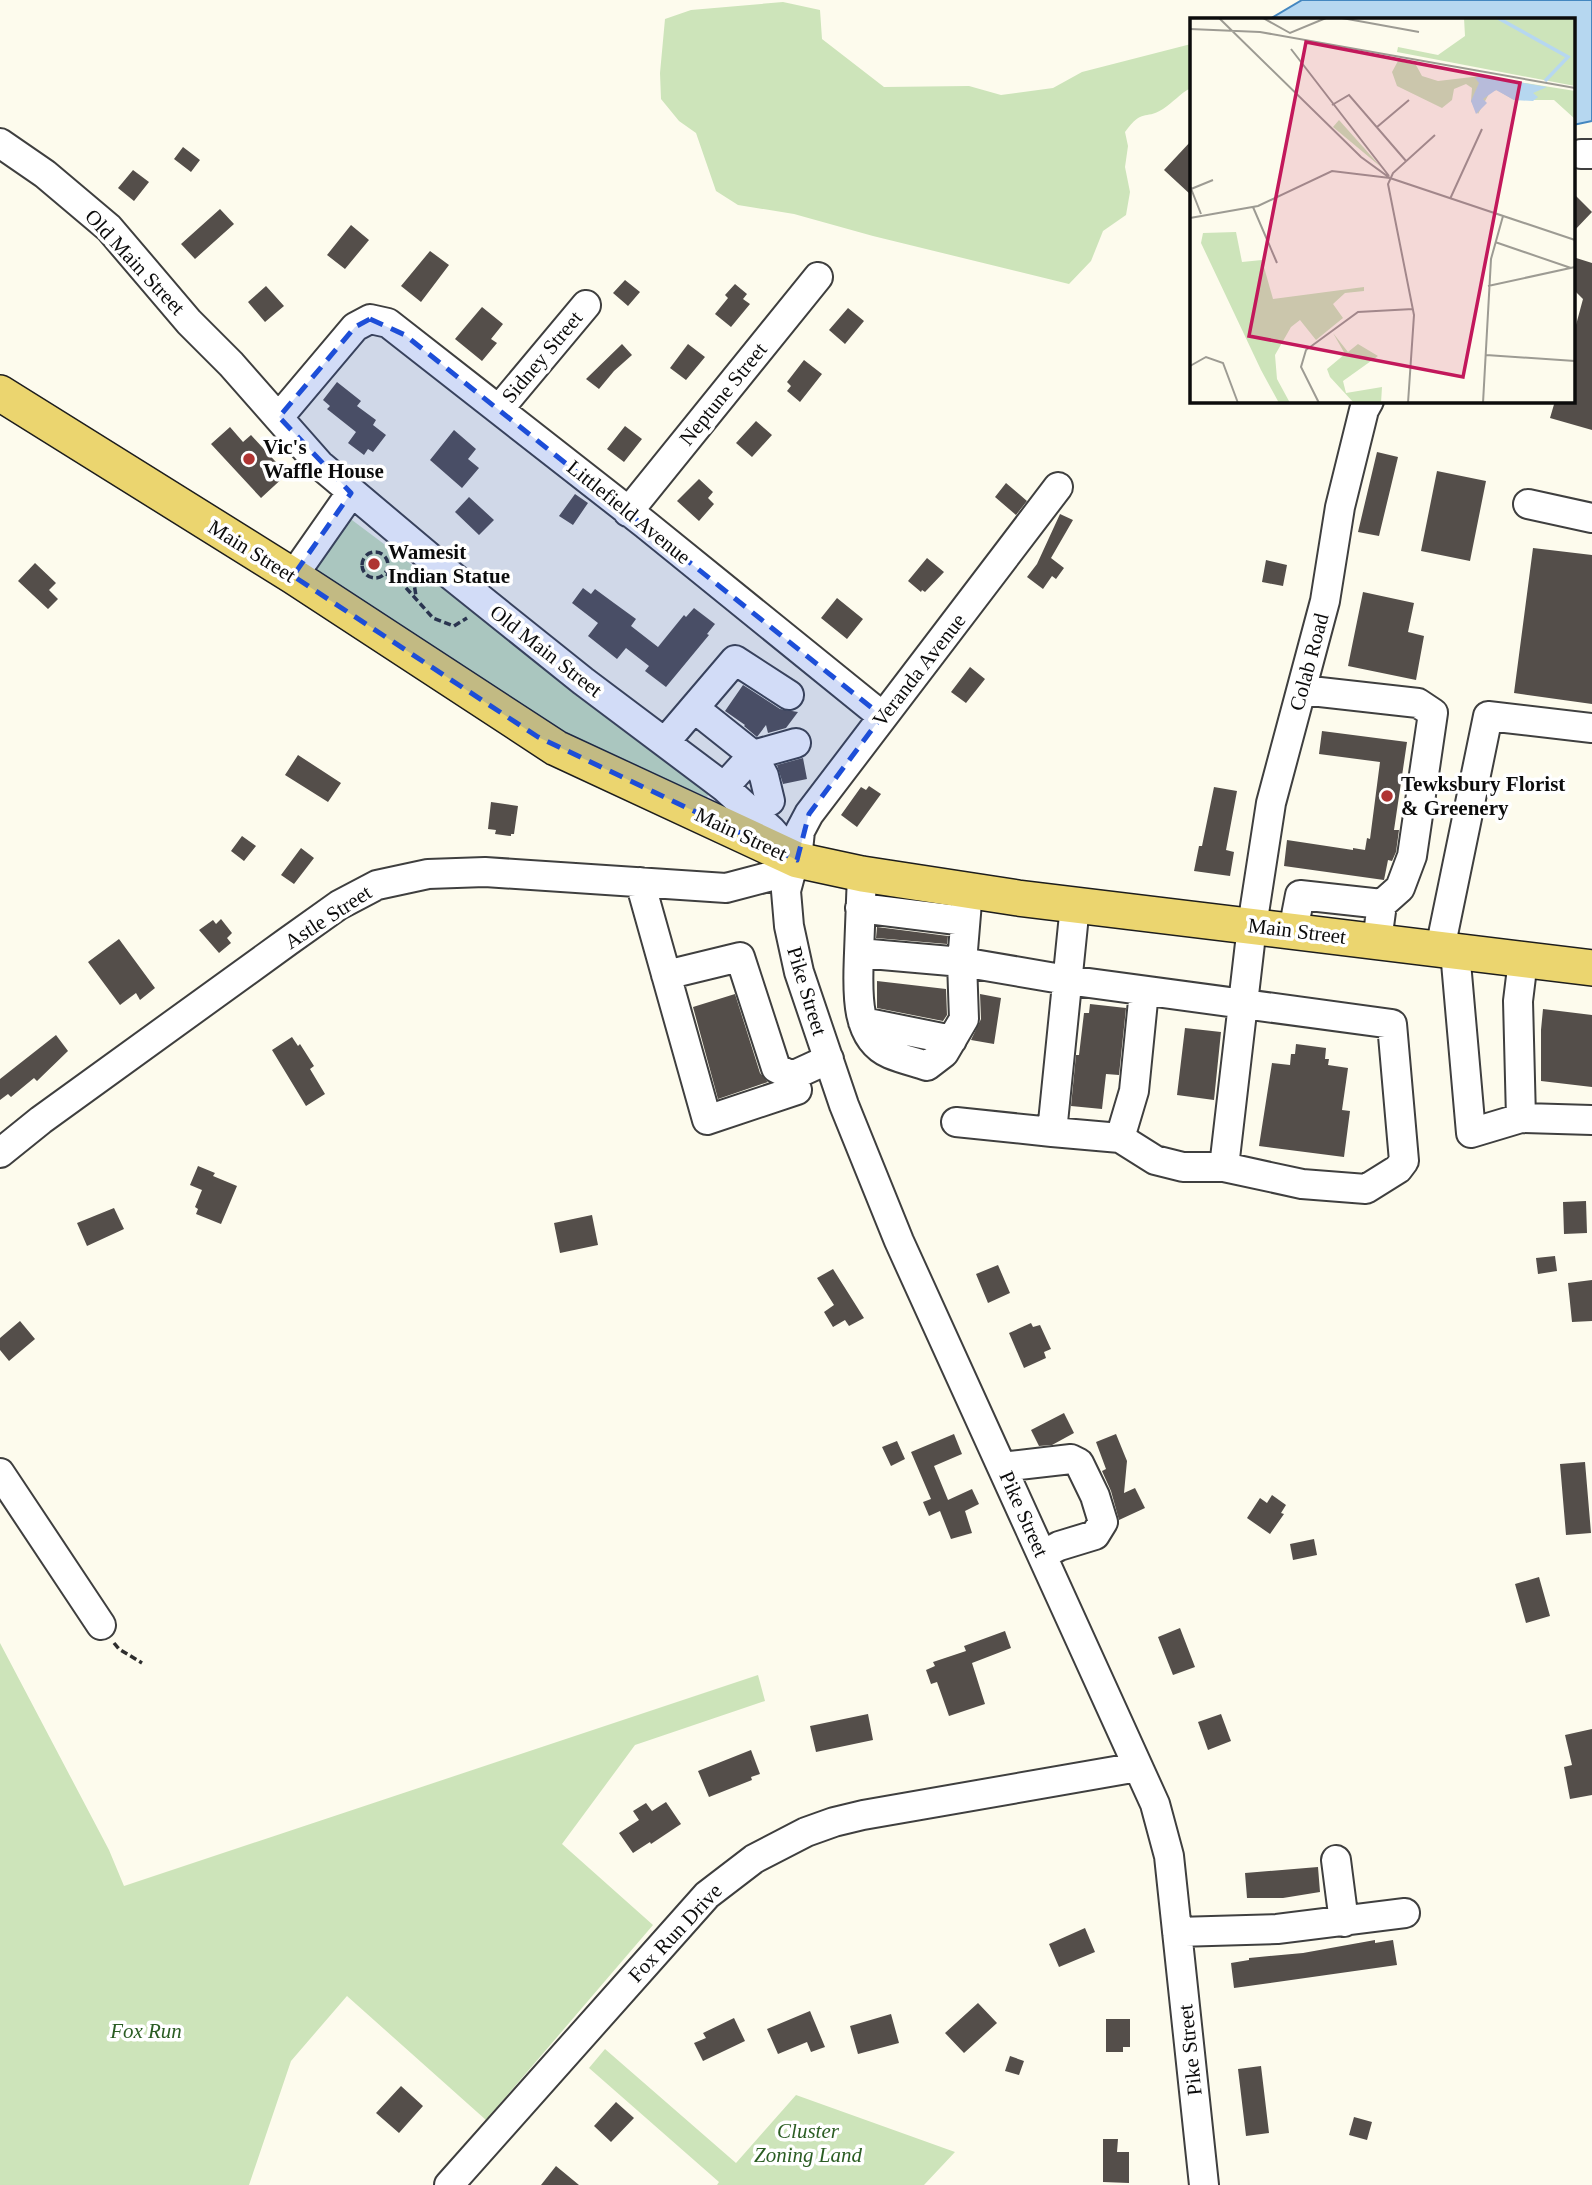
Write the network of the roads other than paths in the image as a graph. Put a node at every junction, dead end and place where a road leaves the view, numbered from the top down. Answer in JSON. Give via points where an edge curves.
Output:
{"nodes":[{"id":1,"x":0,"y":143,"type":"edge"},
{"id":2,"x":818,"y":277,"type":"dead end"},
{"id":3,"x":586,"y":304,"type":"dead end"},
{"id":4,"x":0,"y":393,"type":"edge"},
{"id":5,"x":1368,"y":402,"type":"edge"},
{"id":6,"x":499,"y":409,"type":"junction"},
{"id":7,"x":278,"y":417,"type":"junction"},
{"id":8,"x":1058,"y":487,"type":"dead end"},
{"id":9,"x":351,"y":493,"type":"junction"},
{"id":10,"x":1528,"y":504,"type":"dead end"},
{"id":11,"x":628,"y":512,"type":"junction"},
{"id":12,"x":1592,"y":517,"type":"edge"},
{"id":13,"x":293,"y":576,"type":"junction"},
{"id":14,"x":1301,"y":690,"type":"junction"},
{"id":15,"x":789,"y":695,"type":"dead end"},
{"id":16,"x":694,"y":708,"type":"junction"},
{"id":17,"x":882,"y":716,"type":"junction"},
{"id":18,"x":1592,"y":728,"type":"edge"},
{"id":19,"x":665,"y":742,"type":"junction"},
{"id":20,"x":796,"y":743,"type":"dead end"},
{"id":21,"x":753,"y":755,"type":"junction"},
{"id":22,"x":724,"y":787,"type":"junction"},
{"id":23,"x":770,"y":801,"type":"dead end"},
{"id":24,"x":797,"y":860,"type":"junction"},
{"id":25,"x":640,"y":882,"type":"junction"},
{"id":26,"x":861,"y":891,"type":"junction"},
{"id":27,"x":1382,"y":904,"type":"junction"},
{"id":28,"x":1075,"y":905,"type":"junction"},
{"id":29,"x":967,"y":906,"type":"junction"},
{"id":30,"x":1252,"y":926,"type":"junction"},
{"id":31,"x":1293,"y":930,"type":"junction"},
{"id":32,"x":1377,"y":941,"type":"junction"},
{"id":33,"x":1448,"y":950,"type":"junction"},
{"id":34,"x":859,"y":953,"type":"junction"},
{"id":35,"x":962,"y":962,"type":"junction"},
{"id":36,"x":1522,"y":968,"type":"junction"},
{"id":37,"x":1592,"y":968,"type":"edge"},
{"id":38,"x":666,"y":975,"type":"junction"},
{"id":39,"x":1067,"y":981,"type":"junction"},
{"id":40,"x":1592,"y":985,"type":"edge"},
{"id":41,"x":1144,"y":991,"type":"junction"},
{"id":42,"x":1243,"y":1004,"type":"junction"},
{"id":43,"x":829,"y":1059,"type":"junction"},
{"id":44,"x":792,"y":1076,"type":"junction"},
{"id":45,"x":1521,"y":1118,"type":"junction"},
{"id":46,"x":1592,"y":1120,"type":"edge"},
{"id":47,"x":957,"y":1122,"type":"dead end"},
{"id":48,"x":1052,"y":1132,"type":"junction"},
{"id":49,"x":1120,"y":1138,"type":"junction"},
{"id":50,"x":0,"y":1153,"type":"edge"},
{"id":51,"x":1224,"y":1167,"type":"junction"},
{"id":52,"x":1002,"y":1467,"type":"junction"},
{"id":53,"x":0,"y":1473,"type":"edge"},
{"id":54,"x":1042,"y":1555,"type":"junction"},
{"id":55,"x":100,"y":1625,"type":"road end"},
{"id":56,"x":1138,"y":1767,"type":"junction"},
{"id":57,"x":1336,"y":1860,"type":"dead end"},
{"id":58,"x":1405,"y":1913,"type":"dead end"},
{"id":59,"x":1344,"y":1922,"type":"junction"},
{"id":60,"x":1177,"y":1932,"type":"junction"},
{"id":61,"x":449,"y":2185,"type":"edge"},
{"id":62,"x":1204,"y":2185,"type":"edge"}],
"edges":[{"from":1,"to":7,"type":"street","name":"Old Main Street","via":[[108,228]]},
{"from":2,"to":11,"type":"street","name":"Neptune Street"},
{"from":3,"to":6,"type":"street","name":"Sidney Street"},
{"from":4,"to":13,"type":"main road","name":"Main Street"},
{"from":5,"to":14,"type":"street","name":"Colab Road","via":[[1340,507],[1325,601]]},
{"from":6,"to":7,"type":"street","name":"Littlefield Avenue","via":[[388,323],[370,319],[355,327]]},
{"from":6,"to":11,"type":"street","name":"Littlefield Avenue"},
{"from":7,"to":9,"type":"street","name":"Old Main Street","via":[[320,466]]},
{"from":8,"to":17,"type":"street","name":"Veranda Avenue"},
{"from":9,"to":13,"type":"street"},
{"from":9,"to":19,"type":"street","name":"Old Main Street"},
{"from":10,"to":12,"type":"street"},
{"from":11,"to":17,"type":"street","name":"Littlefield Avenue"},
{"from":13,"to":24,"type":"main road","name":"Main Street","via":[[556,748]]},
{"from":14,"to":27,"type":"street","via":[[1418,703],[1433,713],[1412,856],[1400,888]]},
{"from":14,"to":30,"type":"street","name":"Colab Road","via":[[1271,803]]},
{"from":15,"to":16,"type":"street","via":[[735,660]]},
{"from":16,"to":19,"type":"street"},
{"from":16,"to":21,"type":"street"},
{"from":17,"to":24,"type":"street","name":"Veranda Avenue","via":[[809,814],[800,831]]},
{"from":18,"to":33,"type":"street","via":[[1488,716]]},
{"from":19,"to":22,"type":"street","name":"Old Main Street"},
{"from":20,"to":21,"type":"street"},
{"from":21,"to":22,"type":"street"},
{"from":21,"to":23,"type":"street"},
{"from":22,"to":24,"type":"street","name":"Old Main Street"},
{"from":24,"to":25,"type":"street","name":"Astle Street","via":[[772,876],[726,888]]},
{"from":24,"to":26,"type":"main road","name":"Main Street"},
{"from":24,"to":43,"type":"street","name":"Pike Street","via":[[786,891],[789,926],[799,972]]},
{"from":25,"to":38,"type":"street"},
{"from":25,"to":50,"type":"street","name":"Astle Street","via":[[439,873],[367,889],[287,942]]},
{"from":26,"to":29,"type":"main road","name":"Main Street"},
{"from":26,"to":34,"type":"street"},
{"from":27,"to":31,"type":"street","via":[[1300,895]]},
{"from":27,"to":32,"type":"street"},
{"from":28,"to":29,"type":"main road","name":"Main Street"},
{"from":28,"to":30,"type":"main road","name":"Main Street"},
{"from":28,"to":39,"type":"street"},
{"from":29,"to":35,"type":"street"},
{"from":30,"to":31,"type":"main road","name":"Main Street"},
{"from":30,"to":42,"type":"street","name":"Colab Road"},
{"from":31,"to":32,"type":"main road","name":"Main Street"},
{"from":32,"to":33,"type":"main road","name":"Main Street"},
{"from":33,"to":36,"type":"main road","name":"Main Street"},
{"from":33,"to":45,"type":"street","via":[[1471,1133]]},
{"from":34,"to":35,"type":"street"},
{"from":34,"to":35,"type":"street","via":[[863,1022],[952,1041],[964,1019]]},
{"from":35,"to":39,"type":"street"},
{"from":36,"to":37,"type":"main road","name":"Main Street"},
{"from":36,"to":40,"type":"street"},
{"from":36,"to":45,"type":"street","via":[[1518,1001]]},
{"from":38,"to":44,"type":"street","via":[[740,957],[776,1068]]},
{"from":38,"to":44,"type":"street","via":[[707,1120],[797,1090]]},
{"from":39,"to":41,"type":"street"},
{"from":39,"to":48,"type":"street"},
{"from":41,"to":42,"type":"street"},
{"from":41,"to":49,"type":"street","via":[[1134,1091]]},
{"from":42,"to":51,"type":"street","name":"Colab Road"},
{"from":42,"to":51,"type":"street","via":[[1392,1024],[1404,1161],[1366,1189],[1302,1184]]},
{"from":43,"to":44,"type":"street"},
{"from":43,"to":52,"type":"street","name":"Pike Street","via":[[900,1241]]},
{"from":45,"to":46,"type":"street"},
{"from":47,"to":48,"type":"street"},
{"from":48,"to":49,"type":"street"},
{"from":49,"to":51,"type":"street","via":[[1155,1160],[1183,1167]]},
{"from":52,"to":54,"type":"street","name":"Pike Street"},
{"from":52,"to":54,"type":"street","via":[[1071,1459],[1079,1462],[1095,1496],[1103,1522],[1095,1535]]},
{"from":53,"to":55,"type":"street"},
{"from":54,"to":56,"type":"street","name":"Pike Street"},
{"from":56,"to":60,"type":"street","name":"Pike Street","via":[[1155,1804],[1169,1856]]},
{"from":56,"to":61,"type":"street","name":"Fox Run Drive","via":[[853,1817],[806,1832],[754,1859],[707,1895]]},
{"from":57,"to":59,"type":"street"},
{"from":58,"to":59,"type":"street"},
{"from":59,"to":60,"type":"street"},
{"from":60,"to":62,"type":"street","name":"Pike Street"}]}
